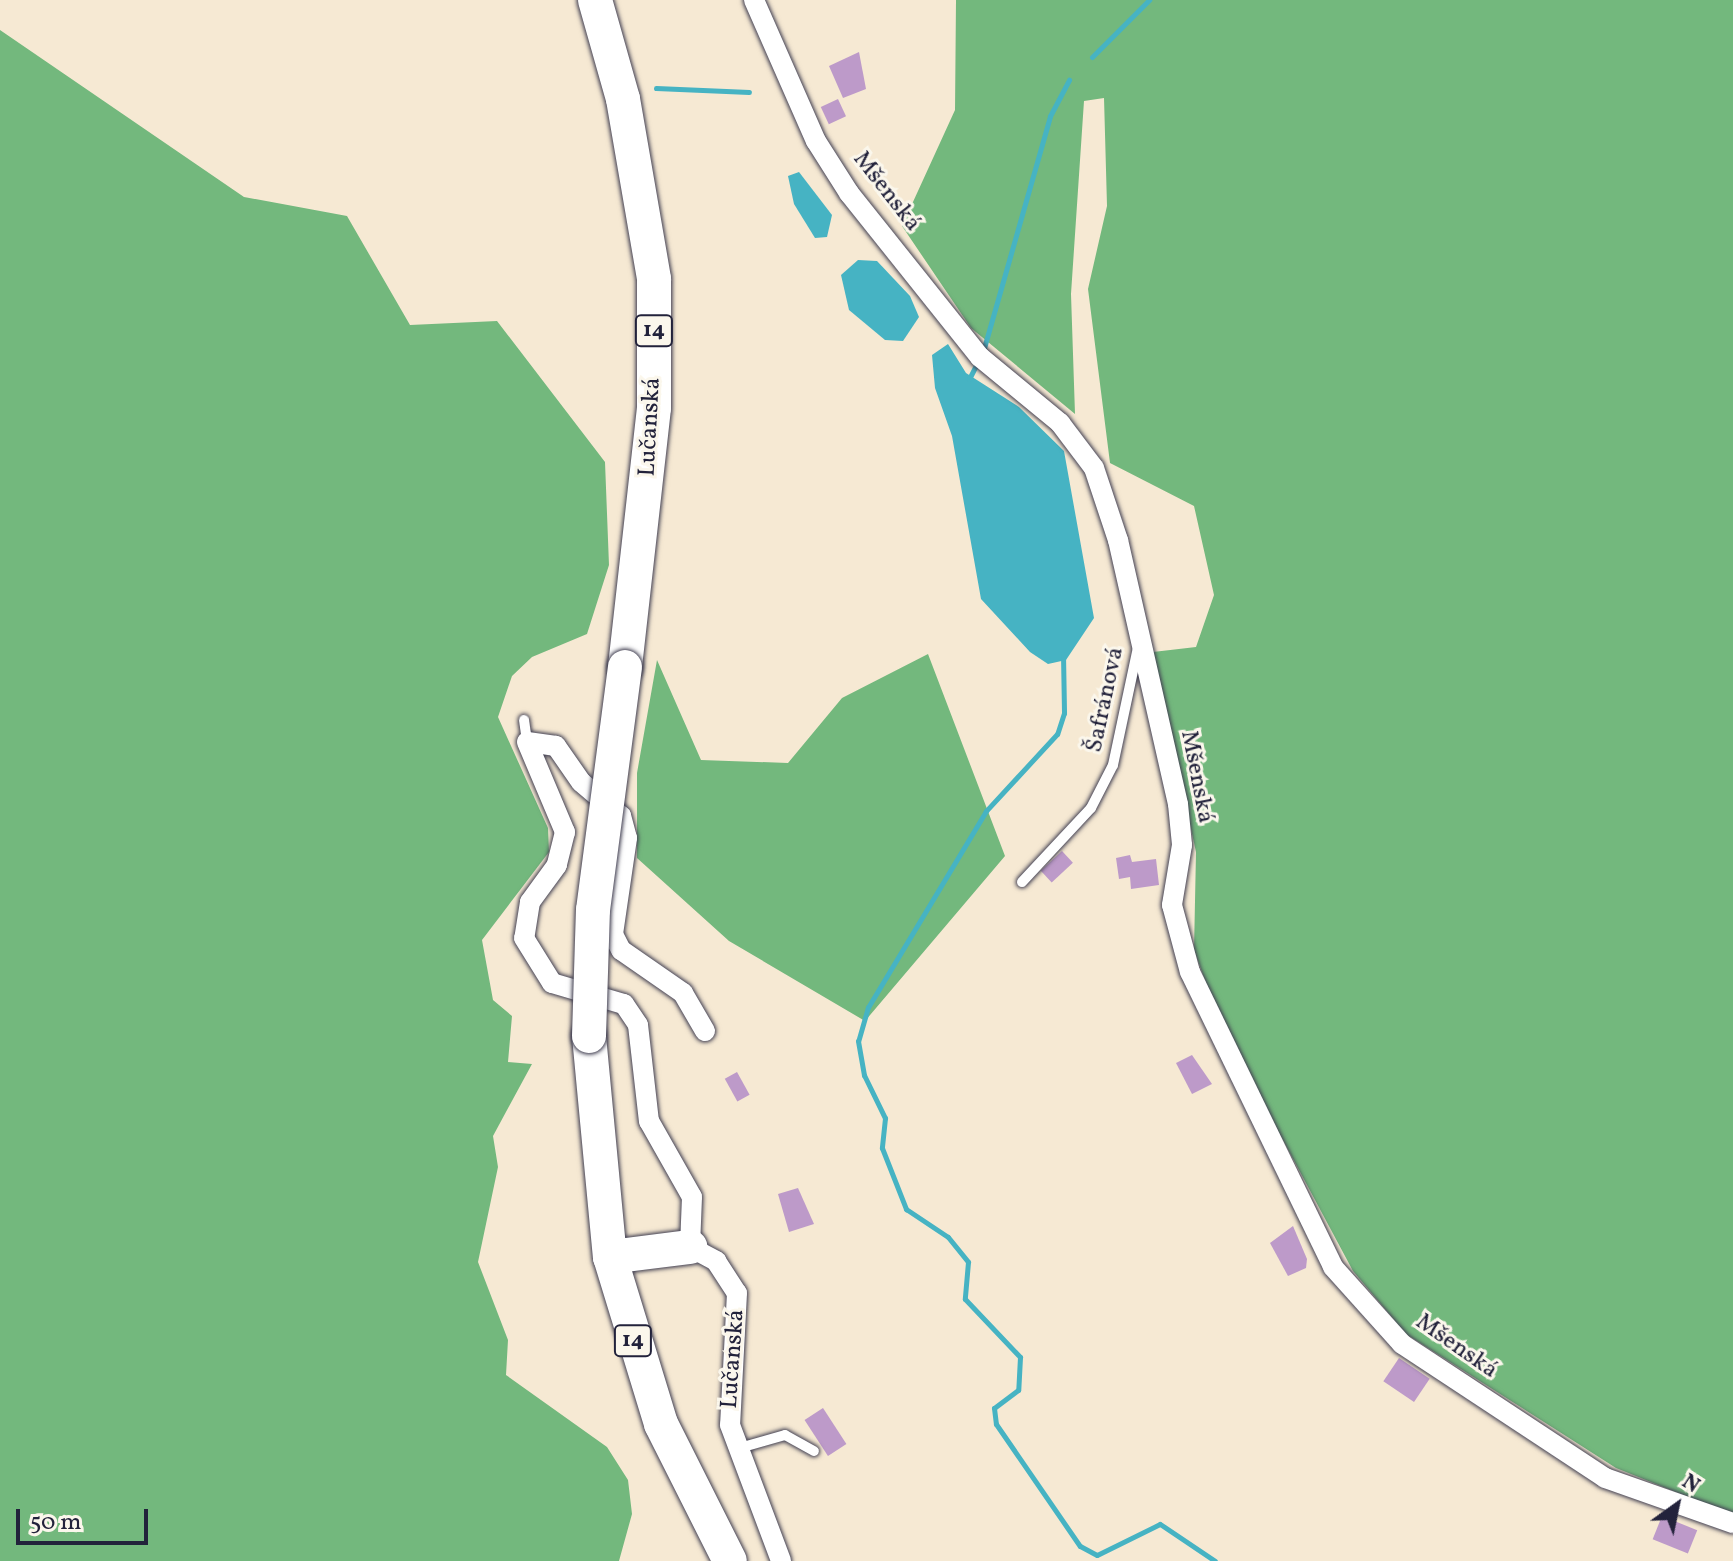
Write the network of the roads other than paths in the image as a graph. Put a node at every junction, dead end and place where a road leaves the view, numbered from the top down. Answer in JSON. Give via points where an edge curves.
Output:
{"nodes":[{"id":1,"x":595,"y":0,"type":"edge"},
{"id":2,"x":754,"y":0,"type":"edge"},
{"id":3,"x":1140,"y":639,"type":"junction"},
{"id":4,"x":524,"y":720,"type":"dead end"},
{"id":5,"x":527,"y":742,"type":"junction"},
{"id":6,"x":1022,"y":882,"type":"dead end"},
{"id":7,"x":705,"y":1031,"type":"dead end"},
{"id":8,"x":690,"y":1247,"type":"junction"},
{"id":9,"x":610,"y":1257,"type":"junction"},
{"id":10,"x":735,"y":1450,"type":"junction"},
{"id":11,"x":814,"y":1451,"type":"dead end"},
{"id":12,"x":1733,"y":1523,"type":"edge"},
{"id":13,"x":730,"y":1561,"type":"edge"},
{"id":14,"x":781,"y":1561,"type":"edge"}],
"edges":[{"from":1,"to":9,"type":"main road","name":"Lučanská","number":"14","bridge":true,"via":[[623,99],[654,279],[654,408],[593,910],[589,1036]]},
{"from":2,"to":3,"type":"street","name":"Mšenská","via":[[816,141],[849,193],[980,357],[1060,423],[1094,468]]},
{"from":3,"to":6,"type":"lane","name":"Šafránová","via":[[1113,765],[1091,808]]},
{"from":3,"to":12,"type":"street","name":"Mšenská","via":[[1178,804],[1182,845],[1172,905],[1190,972],[1333,1267],[1402,1344],[1605,1478]]},
{"from":4,"to":5,"type":"lane"},
{"from":5,"to":7,"type":"street","via":[[556,746],[581,782],[621,816],[627,838],[616,942],[683,993]]},
{"from":5,"to":8,"type":"street","via":[[565,832],[557,865],[530,902],[524,938],[552,983],[613,999],[632,1012],[649,1121],[692,1197]]},
{"from":8,"to":9,"type":"main road"},
{"from":8,"to":10,"type":"street","name":"Lučanská","via":[[716,1261],[737,1293],[741,1330],[728,1407]]},
{"from":9,"to":13,"type":"main road","number":"14","via":[[661,1424]]},
{"from":10,"to":11,"type":"lane","via":[[785,1435]]},
{"from":10,"to":14,"type":"street","name":"Lučanská"}]}
